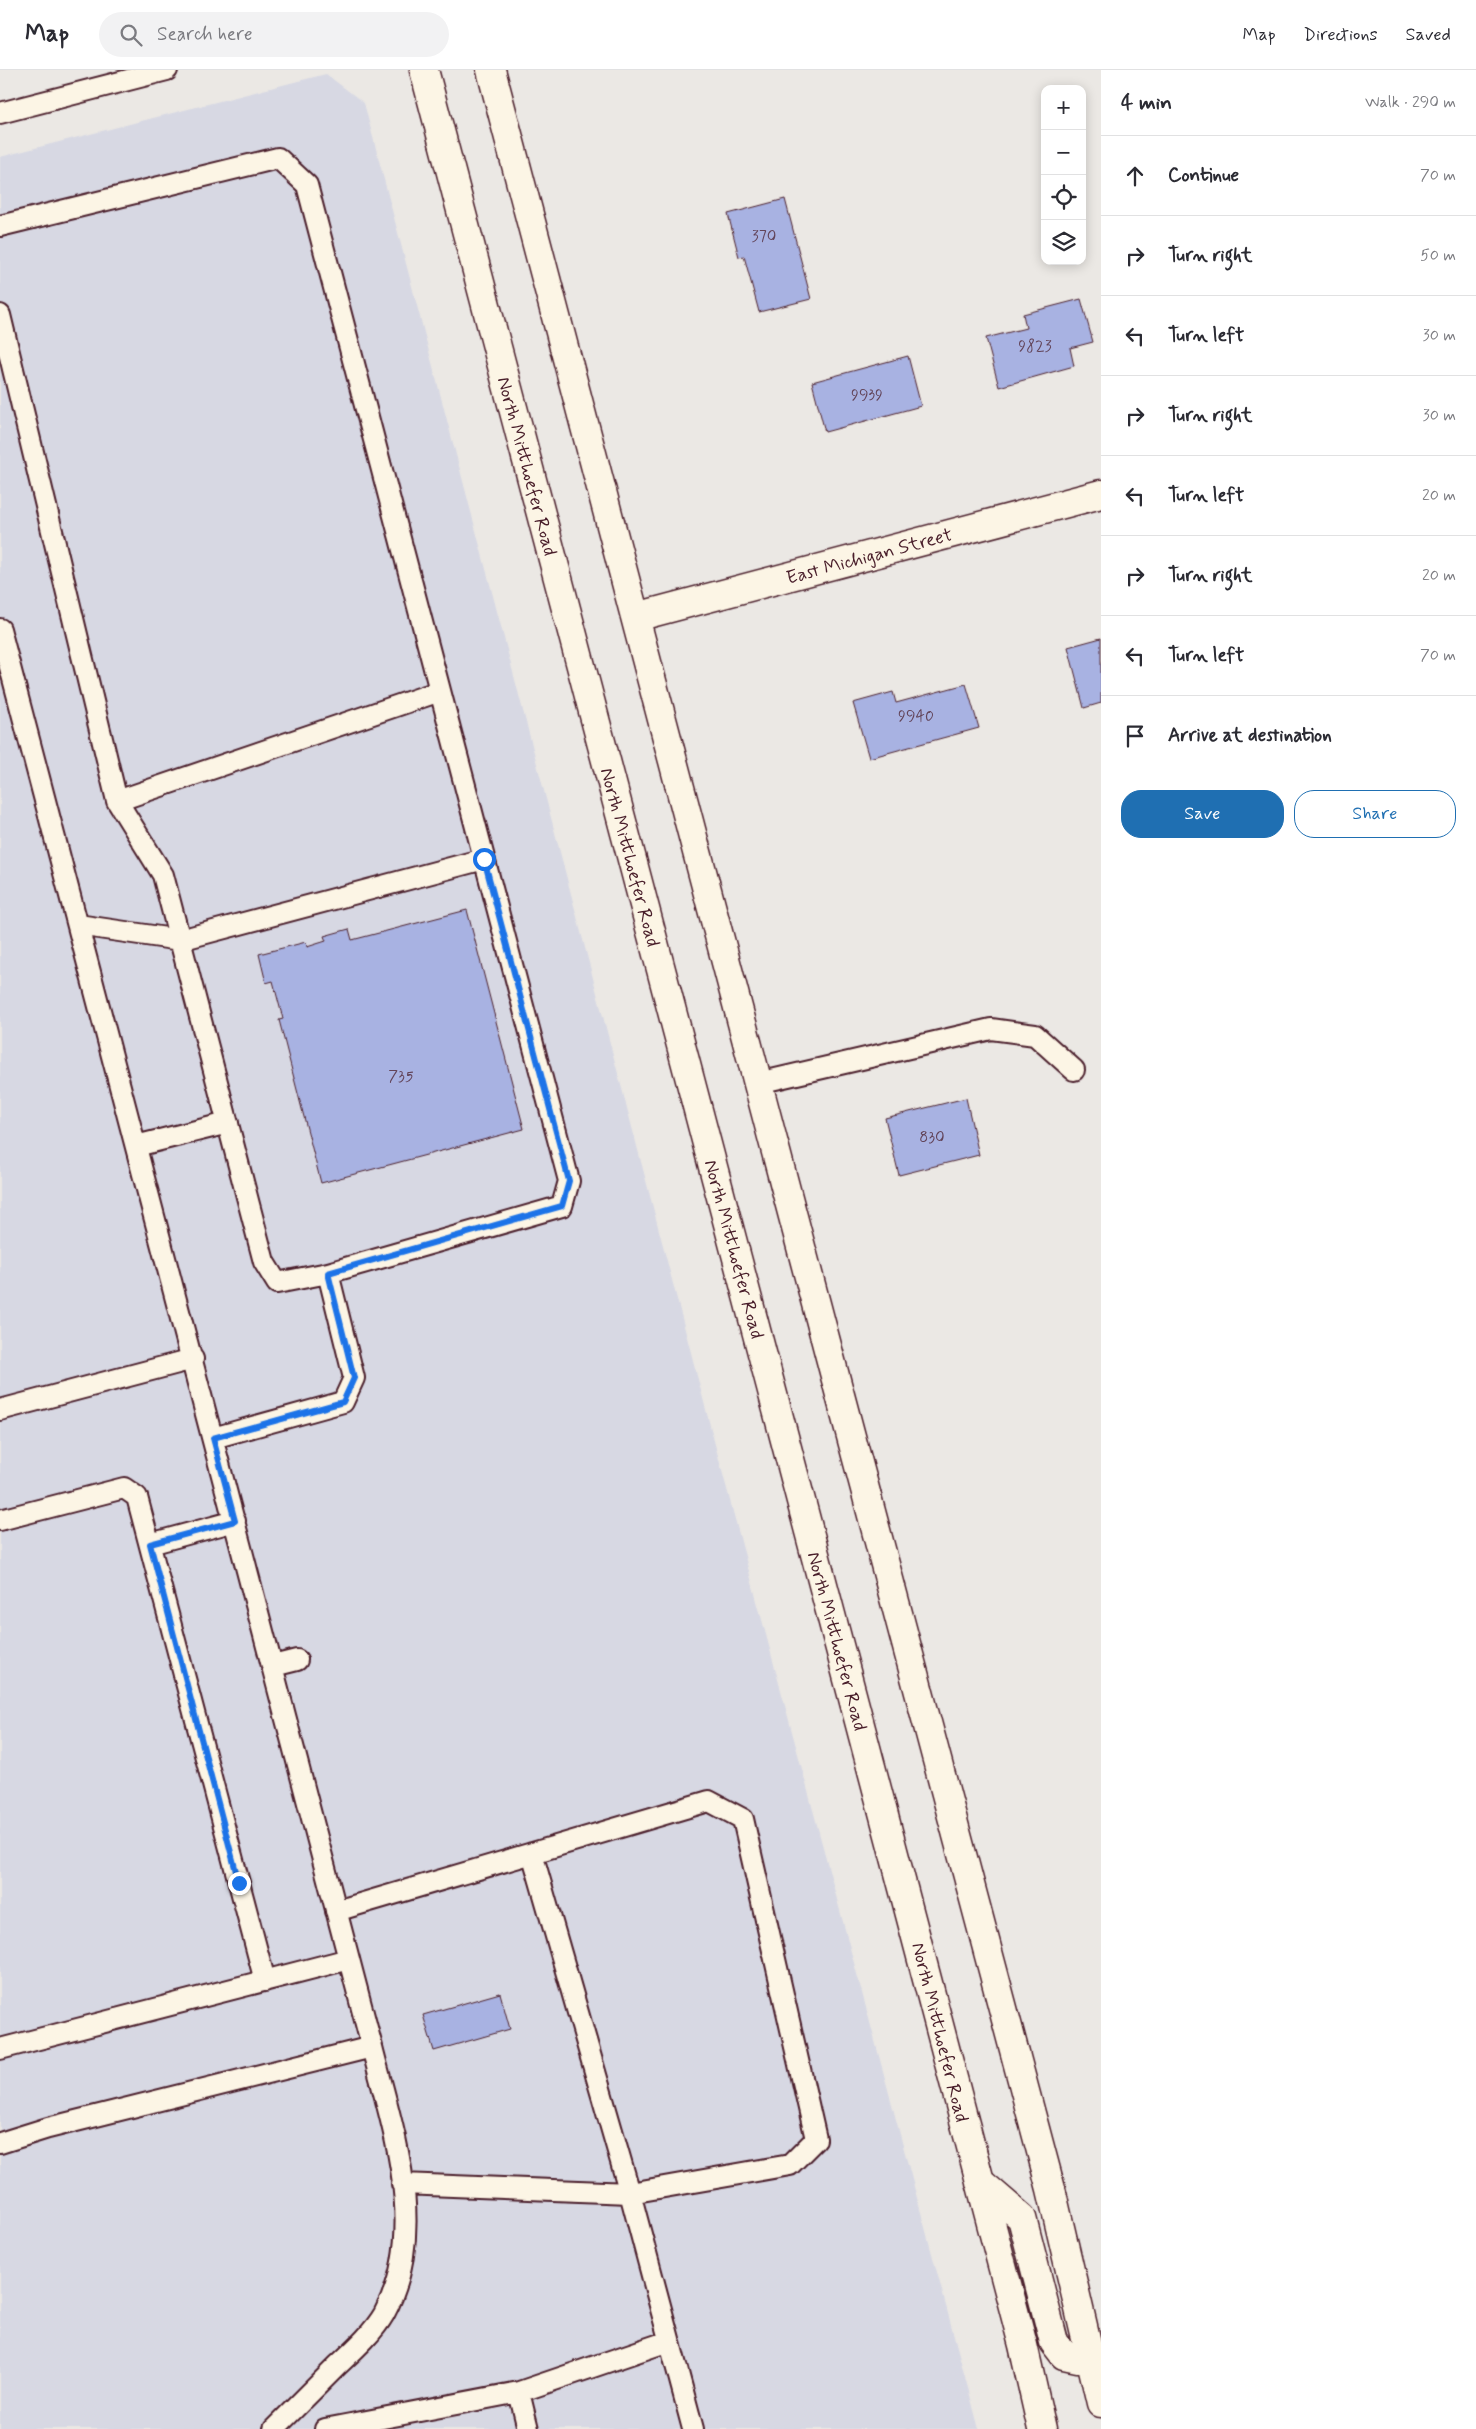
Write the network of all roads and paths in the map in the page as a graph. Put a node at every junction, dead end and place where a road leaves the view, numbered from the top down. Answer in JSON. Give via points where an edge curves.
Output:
{"nodes":[{"id":1,"x":167,"y":70,"type":"edge"},
{"id":2,"x":424,"y":70,"type":"edge"},
{"id":3,"x":492,"y":70,"type":"edge"},
{"id":4,"x":0,"y":113,"type":"edge"},
{"id":5,"x":0,"y":226,"type":"edge"},
{"id":6,"x":0,"y":315,"type":"edge"},
{"id":7,"x":1101,"y":494,"type":"edge"},
{"id":8,"x":636,"y":616,"type":"junction"},
{"id":9,"x":0,"y":629,"type":"edge"},
{"id":10,"x":440,"y":691,"type":"junction"},
{"id":11,"x":117,"y":801,"type":"junction"},
{"id":12,"x":484,"y":859,"type":"junction"},
{"id":13,"x":78,"y":925,"type":"junction"},
{"id":14,"x":180,"y":940,"type":"junction"},
{"id":15,"x":1074,"y":1070,"type":"dead end"},
{"id":16,"x":758,"y":1083,"type":"junction"},
{"id":17,"x":228,"y":1123,"type":"junction"},
{"id":18,"x":136,"y":1146,"type":"junction"},
{"id":19,"x":328,"y":1273,"type":"junction"},
{"id":20,"x":193,"y":1359,"type":"junction"},
{"id":21,"x":0,"y":1410,"type":"edge"},
{"id":22,"x":213,"y":1438,"type":"junction"},
{"id":23,"x":0,"y":1520,"type":"edge"},
{"id":24,"x":235,"y":1521,"type":"junction"},
{"id":25,"x":150,"y":1544,"type":"junction"},
{"id":26,"x":297,"y":1660,"type":"dead end"},
{"id":27,"x":274,"y":1666,"type":"junction"},
{"id":28,"x":532,"y":1853,"type":"junction"},
{"id":29,"x":336,"y":1911,"type":"junction"},
{"id":30,"x":349,"y":1959,"type":"junction"},
{"id":31,"x":265,"y":1980,"type":"junction"},
{"id":32,"x":372,"y":2047,"type":"junction"},
{"id":33,"x":0,"y":2049,"type":"edge"},
{"id":34,"x":0,"y":2143,"type":"edge"},
{"id":35,"x":980,"y":2182,"type":"junction"},
{"id":36,"x":402,"y":2184,"type":"junction"},
{"id":37,"x":630,"y":2194,"type":"junction"},
{"id":38,"x":669,"y":2341,"type":"junction"},
{"id":39,"x":1096,"y":2355,"type":"edge"},
{"id":40,"x":519,"y":2392,"type":"junction"},
{"id":41,"x":1101,"y":2403,"type":"edge"},
{"id":42,"x":274,"y":2429,"type":"edge"},
{"id":43,"x":325,"y":2429,"type":"edge"},
{"id":44,"x":528,"y":2429,"type":"edge"},
{"id":45,"x":693,"y":2429,"type":"edge"},
{"id":46,"x":1042,"y":2429,"type":"edge"}],
"edges":[{"from":1,"to":4,"type":"lane"},
{"from":2,"to":35,"type":"main road","name":"North Mitthoefer Road"},
{"from":3,"to":8,"type":"main road"},
{"from":5,"to":10,"type":"lane","via":[[278,158],[307,185]]},
{"from":6,"to":11,"type":"lane"},
{"from":7,"to":8,"type":"main road","name":"East Michigan Street"},
{"from":8,"to":16,"type":"main road"},
{"from":9,"to":13,"type":"lane"},
{"from":10,"to":11,"type":"lane"},
{"from":10,"to":12,"type":"lane"},
{"from":11,"to":14,"type":"lane","via":[[163,875]]},
{"from":12,"to":14,"type":"lane"},
{"from":12,"to":19,"type":"lane","via":[[569,1181],[562,1206]]},
{"from":13,"to":14,"type":"lane"},
{"from":13,"to":18,"type":"lane"},
{"from":14,"to":17,"type":"lane"},
{"from":15,"to":16,"type":"lane","via":[[1035,1034],[990,1029]]},
{"from":16,"to":39,"type":"main road"},
{"from":17,"to":18,"type":"lane"},
{"from":17,"to":19,"type":"lane","via":[[264,1262],[277,1283]]},
{"from":18,"to":20,"type":"lane"},
{"from":19,"to":22,"type":"lane","via":[[354,1378],[343,1402]]},
{"from":20,"to":21,"type":"lane"},
{"from":20,"to":22,"type":"lane"},
{"from":22,"to":24,"type":"lane"},
{"from":23,"to":25,"type":"lane","via":[[124,1488],[137,1497]]},
{"from":24,"to":25,"type":"lane"},
{"from":24,"to":27,"type":"lane"},
{"from":25,"to":31,"type":"lane"},
{"from":26,"to":27,"type":"lane"},
{"from":27,"to":29,"type":"lane"},
{"from":28,"to":29,"type":"lane"},
{"from":28,"to":37,"type":"lane"},
{"from":28,"to":37,"type":"lane","via":[[709,1801],[743,1819],[816,2139],[790,2165]]},
{"from":29,"to":30,"type":"lane"},
{"from":30,"to":31,"type":"lane"},
{"from":30,"to":32,"type":"lane"},
{"from":31,"to":33,"type":"lane"},
{"from":32,"to":34,"type":"lane","via":[[48,2128]]},
{"from":32,"to":36,"type":"lane"},
{"from":35,"to":39,"type":"main road","via":[[1022,2218],[1054,2342],[1064,2355],[1078,2358]]},
{"from":35,"to":46,"type":"main road","name":"North Mitthoefer Road"},
{"from":36,"to":37,"type":"lane"},
{"from":36,"to":42,"type":"lane","via":[[405,2246],[384,2314],[355,2349]]},
{"from":37,"to":38,"type":"lane"},
{"from":38,"to":40,"type":"lane"},
{"from":38,"to":45,"type":"lane"},
{"from":39,"to":41,"type":"main road"},
{"from":40,"to":43,"type":"lane"},
{"from":40,"to":44,"type":"lane"}]}
